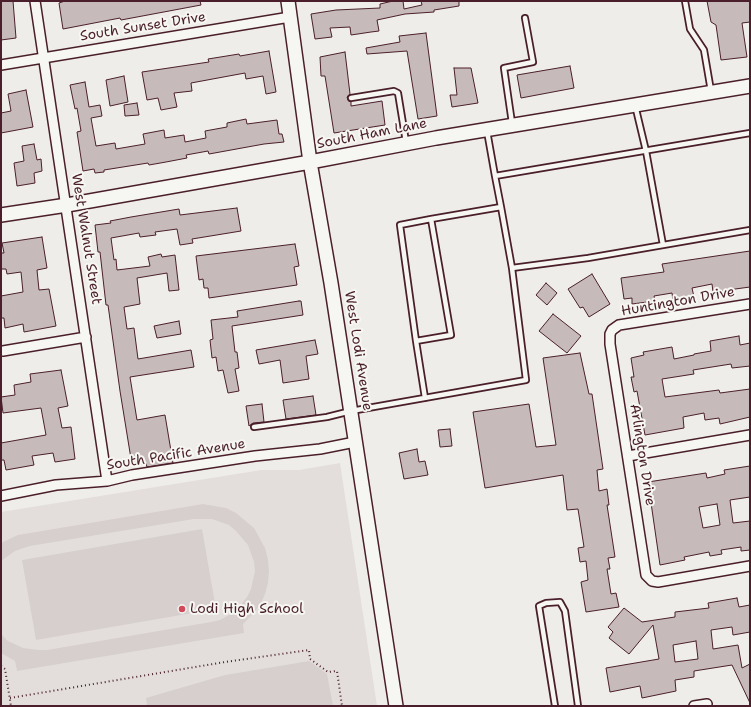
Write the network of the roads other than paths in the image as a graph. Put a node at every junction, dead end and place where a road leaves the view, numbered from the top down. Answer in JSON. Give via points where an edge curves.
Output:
{"nodes":[{"id":1,"x":35,"y":1,"type":"edge"},
{"id":2,"x":288,"y":1,"type":"edge"},
{"id":3,"x":685,"y":1,"type":"edge"},
{"id":4,"x":290,"y":17,"type":"junction"},
{"id":5,"x":525,"y":18,"type":"dead end"},
{"id":6,"x":44,"y":58,"type":"junction"},
{"id":7,"x":1,"y":65,"type":"edge"},
{"id":8,"x":750,"y":86,"type":"edge"},
{"id":9,"x":711,"y":92,"type":"junction"},
{"id":10,"x":351,"y":98,"type":"dead end"},
{"id":11,"x":635,"y":105,"type":"junction"},
{"id":12,"x":513,"y":125,"type":"junction"},
{"id":13,"x":486,"y":130,"type":"junction"},
{"id":14,"x":750,"y":133,"type":"edge"},
{"id":15,"x":407,"y":143,"type":"junction"},
{"id":16,"x":646,"y":150,"type":"junction"},
{"id":17,"x":310,"y":162,"type":"junction"},
{"id":18,"x":495,"y":176,"type":"junction"},
{"id":19,"x":66,"y":205,"type":"junction"},
{"id":20,"x":501,"y":207,"type":"junction"},
{"id":21,"x":1,"y":215,"type":"edge"},
{"id":22,"x":431,"y":219,"type":"junction"},
{"id":23,"x":750,"y":230,"type":"edge"},
{"id":24,"x":663,"y":245,"type":"junction"},
{"id":25,"x":512,"y":268,"type":"junction"},
{"id":26,"x":750,"y":304,"type":"edge"},
{"id":27,"x":612,"y":330,"type":"joint"},
{"id":28,"x":86,"y":337,"type":"junction"},
{"id":29,"x":416,"y":341,"type":"junction"},
{"id":30,"x":3,"y":350,"type":"dead end"},
{"id":31,"x":425,"y":398,"type":"junction"},
{"id":32,"x":351,"y":411,"type":"junction"},
{"id":33,"x":254,"y":427,"type":"dead end"},
{"id":34,"x":750,"y":435,"type":"edge"},
{"id":35,"x":355,"y":442,"type":"junction"},
{"id":36,"x":628,"y":456,"type":"junction"},
{"id":37,"x":107,"y":480,"type":"junction"},
{"id":38,"x":1,"y":496,"type":"edge"},
{"id":39,"x":750,"y":566,"type":"edge"},
{"id":40,"x":707,"y":704,"type":"dead end"},
{"id":41,"x":396,"y":706,"type":"edge"},
{"id":42,"x":555,"y":706,"type":"edge"},
{"id":43,"x":578,"y":706,"type":"edge"},
{"id":44,"x":694,"y":706,"type":"edge"}],
"edges":[{"from":1,"to":6,"type":"street","name":"West Walnut Street"},
{"from":2,"to":4,"type":"main road","name":"West Lodi Avenue"},
{"from":3,"to":9,"type":"lane","via":[[690,29],[704,50]]},
{"from":4,"to":6,"type":"street","name":"South Sunset Drive"},
{"from":4,"to":17,"type":"main road","name":"West Lodi Avenue"},
{"from":5,"to":12,"type":"lane","via":[[533,62],[504,68]]},
{"from":6,"to":7,"type":"street","name":"South Sunset Drive"},
{"from":6,"to":19,"type":"street","name":"West Walnut Street"},
{"from":8,"to":9,"type":"main road","name":"South Ham Lane"},
{"from":9,"to":11,"type":"main road","name":"South Ham Lane"},
{"from":10,"to":15,"type":"lane","via":[[394,91],[398,94]]},
{"from":11,"to":12,"type":"main road","name":"South Ham Lane"},
{"from":11,"to":16,"type":"lane"},
{"from":12,"to":13,"type":"main road","name":"South Ham Lane"},
{"from":13,"to":15,"type":"main road","name":"South Ham Lane"},
{"from":13,"to":18,"type":"lane"},
{"from":14,"to":16,"type":"lane"},
{"from":15,"to":17,"type":"main road","name":"South Ham Lane"},
{"from":16,"to":18,"type":"lane"},
{"from":16,"to":24,"type":"lane"},
{"from":17,"to":19,"type":"main road","name":"South Ham Lane"},
{"from":17,"to":32,"type":"main road","name":"West Lodi Avenue"},
{"from":18,"to":20,"type":"lane"},
{"from":19,"to":21,"type":"main road","name":"South Ham Lane"},
{"from":19,"to":28,"type":"street","name":"West Walnut Street"},
{"from":20,"to":22,"type":"lane"},
{"from":20,"to":25,"type":"lane"},
{"from":22,"to":29,"type":"lane","via":[[400,225]]},
{"from":22,"to":29,"type":"lane","via":[[452,335]]},
{"from":23,"to":24,"type":"lane"},
{"from":24,"to":25,"type":"lane"},
{"from":25,"to":31,"type":"lane","via":[[526,380]]},
{"from":26,"to":27,"type":"street","name":"Huntington Drive","via":[[619,325]]},
{"from":27,"to":36,"type":"street","name":"Arlington Drive","via":[[610,344]]},
{"from":28,"to":30,"type":"street"},
{"from":28,"to":37,"type":"street","name":"West Walnut Street"},
{"from":29,"to":31,"type":"lane"},
{"from":31,"to":32,"type":"lane"},
{"from":32,"to":33,"type":"lane","via":[[327,417]]},
{"from":32,"to":35,"type":"main road","name":"West Lodi Avenue"},
{"from":34,"to":36,"type":"street"},
{"from":35,"to":37,"type":"street","name":"South Pacific Avenue","via":[[139,473]]},
{"from":35,"to":41,"type":"main road","name":"West Lodi Avenue"},
{"from":36,"to":39,"type":"street","name":"Arlington Drive","via":[[646,576],[652,582]]},
{"from":37,"to":38,"type":"street","name":"South Pacific Avenue"},
{"from":40,"to":44,"type":"street"},
{"from":42,"to":43,"type":"lane","via":[[539,606],[560,602],[565,611]]}]}
